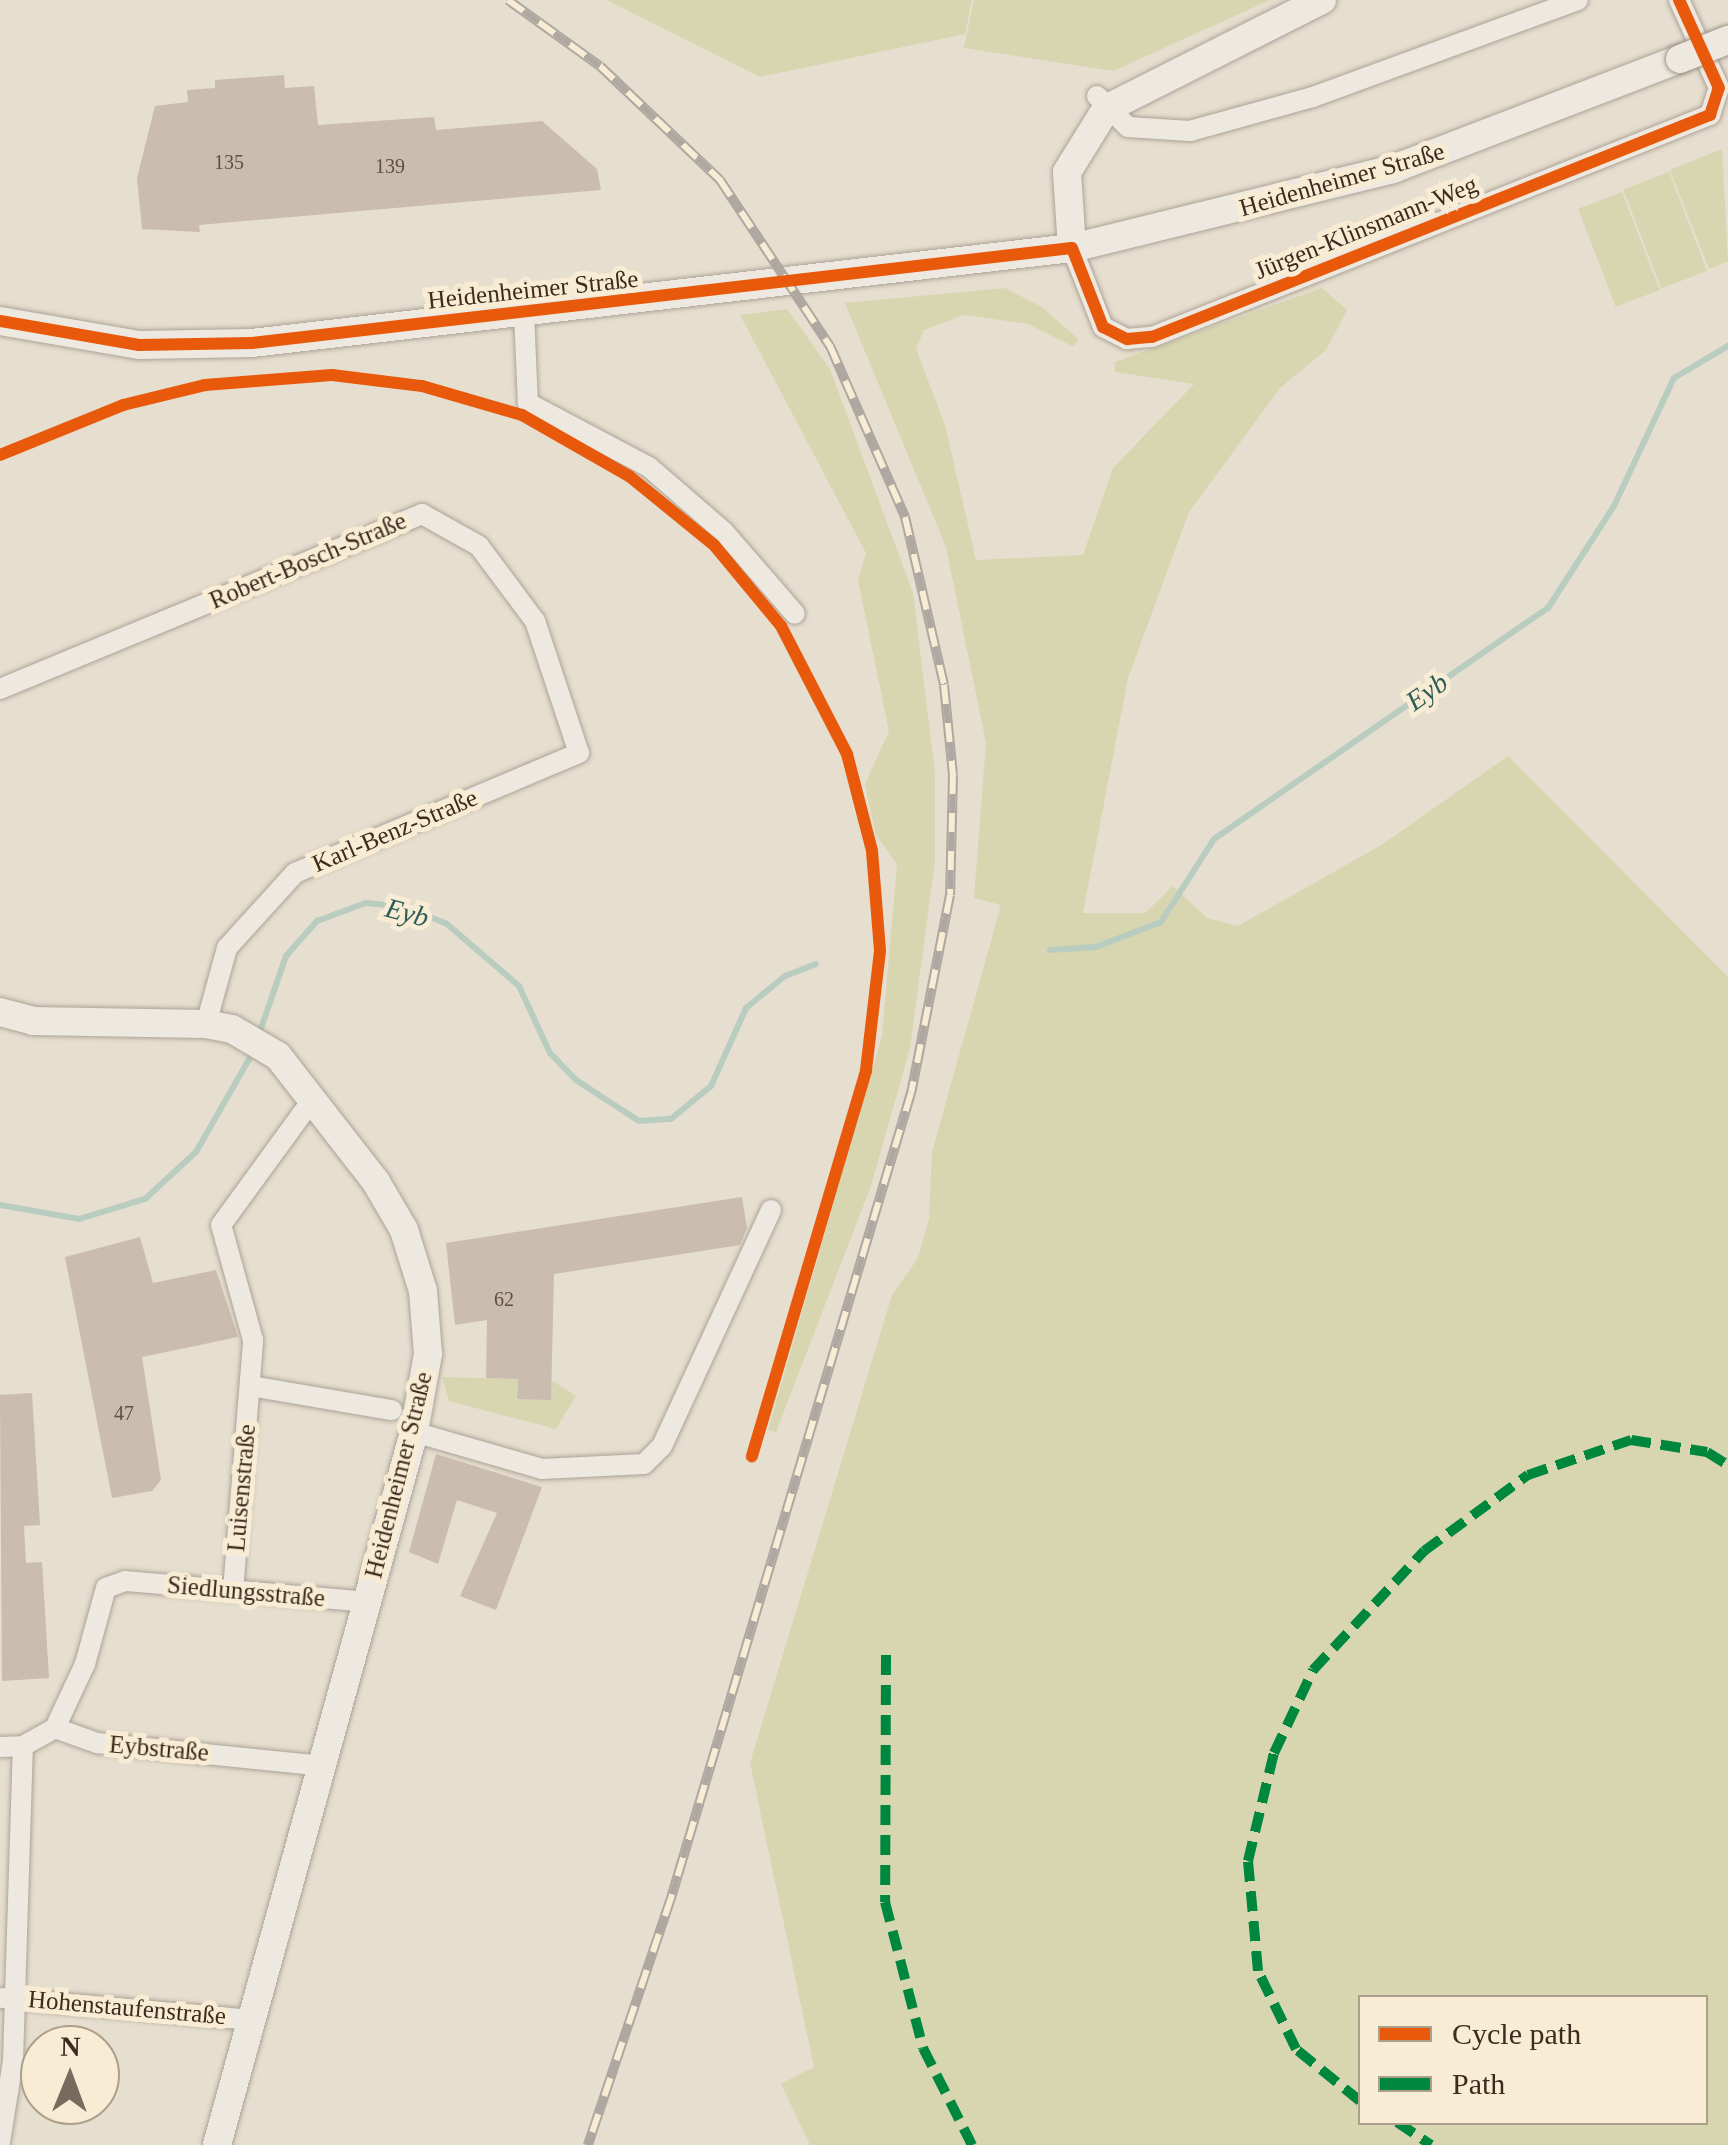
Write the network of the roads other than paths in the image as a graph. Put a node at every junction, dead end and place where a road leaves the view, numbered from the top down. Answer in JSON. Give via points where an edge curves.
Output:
{"nodes":[{"id":1,"x":1322,"y":0,"type":"edge"},
{"id":2,"x":1578,"y":0,"type":"edge"},
{"id":3,"x":1679,"y":0,"type":"edge"},
{"id":4,"x":1728,"y":40,"type":"edge"},
{"id":5,"x":1101,"y":102,"type":"junction"},
{"id":6,"x":1072,"y":248,"type":"junction"},
{"id":7,"x":524,"y":312,"type":"junction"},
{"id":8,"x":0,"y":321,"type":"edge"},
{"id":9,"x":795,"y":614,"type":"dead end"},
{"id":10,"x":554,"y":668,"type":"joint"},
{"id":11,"x":0,"y":689,"type":"edge"},
{"id":12,"x":0,"y":1012,"type":"edge"},
{"id":13,"x":219,"y":1026,"type":"junction"},
{"id":14,"x":312,"y":1100,"type":"junction"},
{"id":15,"x":771,"y":1210,"type":"dead end"},
{"id":16,"x":251,"y":1386,"type":"junction"},
{"id":17,"x":392,"y":1410,"type":"dead end"},
{"id":18,"x":414,"y":1432,"type":"junction"},
{"id":19,"x":233,"y":1591,"type":"junction"},
{"id":20,"x":368,"y":1602,"type":"junction"},
{"id":21,"x":55,"y":1728,"type":"junction"},
{"id":22,"x":23,"y":1746,"type":"junction"},
{"id":23,"x":0,"y":1747,"type":"edge"},
{"id":24,"x":325,"y":1766,"type":"junction"},
{"id":25,"x":7,"y":1998,"type":"edge"},
{"id":26,"x":254,"y":2020,"type":"junction"},
{"id":27,"x":0,"y":2142,"type":"edge"},
{"id":28,"x":217,"y":2145,"type":"edge"}],
"edges":[{"from":1,"to":5,"type":"street"},
{"from":2,"to":5,"type":"street","via":[[1312,97],[1190,131],[1150,134]]},
{"from":3,"to":6,"type":"street","name":"Jürgen-Klinsmann-Weg","via":[[1713,70],[1720,104],[1692,122],[1152,337],[1127,339],[1104,327]]},
{"from":4,"to":6,"type":"street","name":"Heidenheimer Straße","bridge":true,"via":[[1393,169]]},
{"from":5,"to":6,"type":"street","via":[[1067,172]]},
{"from":6,"to":7,"type":"street","name":"Heidenheimer Straße"},
{"from":7,"to":8,"type":"street","name":"Heidenheimer Straße","via":[[184,346]]},
{"from":7,"to":9,"type":"street","name":"Heidenheimer Straße","via":[[528,402],[650,467],[724,532]]},
{"from":10,"to":11,"type":"street","name":"Robert-Bosch-Straße","via":[[535,620],[479,546],[422,514]]},
{"from":10,"to":13,"type":"street","name":"Karl-Benz-Straße","via":[[579,753],[295,872],[227,948]]},
{"from":12,"to":13,"type":"street","via":[[33,1020]]},
{"from":13,"to":14,"type":"street","name":"Heidenheimer Straße","via":[[278,1056]]},
{"from":14,"to":16,"type":"street","name":"Luisenstraße","via":[[221,1225],[253,1340]]},
{"from":14,"to":18,"type":"street","name":"Heidenheimer Straße","via":[[376,1182],[416,1261],[428,1354]]},
{"from":15,"to":18,"type":"street","via":[[662,1446],[644,1464],[542,1469]]},
{"from":16,"to":17,"type":"street"},
{"from":16,"to":19,"type":"street","name":"Luisenstraße"},
{"from":18,"to":20,"type":"street","name":"Heidenheimer Straße"},
{"from":19,"to":20,"type":"street","name":"Siedlungsstraße"},
{"from":19,"to":21,"type":"street","name":"Siedlungsstraße","via":[[125,1581],[106,1588],[86,1664]]},
{"from":20,"to":24,"type":"street","name":"Heidenheimer Straße"},
{"from":21,"to":22,"type":"street"},
{"from":21,"to":24,"type":"street","name":"Eybstraße","via":[[97,1743]]},
{"from":22,"to":23,"type":"street"},
{"from":22,"to":25,"type":"street"},
{"from":24,"to":26,"type":"street","name":"Heidenheimer Straße"},
{"from":25,"to":26,"type":"street","name":"Hohenstaufenstraße"},
{"from":25,"to":27,"type":"street"},
{"from":26,"to":28,"type":"street","name":"Heidenheimer Straße"}]}
